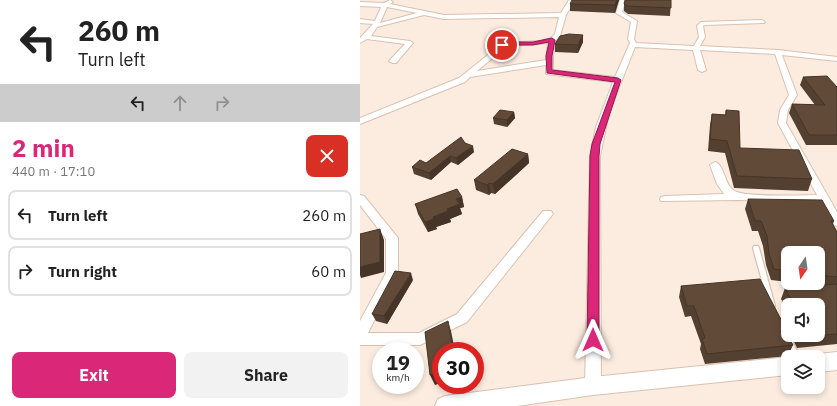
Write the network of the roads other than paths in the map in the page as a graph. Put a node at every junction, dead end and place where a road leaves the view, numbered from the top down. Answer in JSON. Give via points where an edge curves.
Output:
{"nodes":[{"id":1,"x":394,"y":0,"type":"edge"},
{"id":2,"x":572,"y":0,"type":"edge"},
{"id":3,"x":623,"y":0,"type":"edge"},
{"id":4,"x":360,"y":4,"type":"edge"},
{"id":5,"x":385,"y":5,"type":"junction"},
{"id":6,"x":425,"y":13,"type":"junction"},
{"id":7,"x":562,"y":15,"type":"junction"},
{"id":8,"x":360,"y":21,"type":"edge"},
{"id":9,"x":762,"y":22,"type":"dead end"},
{"id":10,"x":376,"y":24,"type":"junction"},
{"id":11,"x":367,"y":37,"type":"junction"},
{"id":12,"x":552,"y":40,"type":"junction"},
{"id":13,"x":360,"y":41,"type":"edge"},
{"id":14,"x":632,"y":45,"type":"junction"},
{"id":15,"x":696,"y":48,"type":"junction"},
{"id":16,"x":778,"y":52,"type":"junction"},
{"id":17,"x":837,"y":58,"type":"edge"},
{"id":18,"x":393,"y":61,"type":"dead end"},
{"id":19,"x":550,"y":62,"type":"junction"},
{"id":20,"x":702,"y":70,"type":"dead end"},
{"id":21,"x":468,"y":75,"type":"junction"},
{"id":22,"x":618,"y":80,"type":"junction"},
{"id":23,"x":360,"y":121,"type":"edge"},
{"id":24,"x":715,"y":165,"type":"dead end"},
{"id":25,"x":738,"y":197,"type":"junction"},
{"id":26,"x":360,"y":198,"type":"edge"},
{"id":27,"x":665,"y":199,"type":"dead end"},
{"id":28,"x":824,"y":199,"type":"junction"},
{"id":29,"x":547,"y":214,"type":"dead end"},
{"id":30,"x":837,"y":222,"type":"edge"},
{"id":31,"x":756,"y":248,"type":"dead end"},
{"id":32,"x":776,"y":315,"type":"edge"},
{"id":33,"x":360,"y":335,"type":"edge"},
{"id":34,"x":360,"y":339,"type":"edge"},
{"id":35,"x":837,"y":361,"type":"edge"},
{"id":36,"x":825,"y":362,"type":"edge"},
{"id":37,"x":781,"y":367,"type":"edge"},
{"id":38,"x":593,"y":386,"type":"junction"},
{"id":39,"x":445,"y":406,"type":"edge"}],
"edges":[{"from":1,"to":5,"type":"street"},
{"from":2,"to":7,"type":"street"},
{"from":3,"to":14,"type":"street","via":[[619,13],[634,21]]},
{"from":4,"to":5,"type":"street"},
{"from":5,"to":6,"type":"street"},
{"from":5,"to":10,"type":"street"},
{"from":6,"to":7,"type":"street","via":[[444,17]]},
{"from":6,"to":10,"type":"street"},
{"from":7,"to":12,"type":"street","via":[[557,35]]},
{"from":8,"to":10,"type":"street"},
{"from":9,"to":15,"type":"street","via":[[703,23],[700,26],[702,38]]},
{"from":10,"to":11,"type":"street"},
{"from":11,"to":13,"type":"street"},
{"from":11,"to":18,"type":"street","via":[[410,43]]},
{"from":12,"to":19,"type":"street"},
{"from":12,"to":21,"type":"street","via":[[533,44],[505,44]]},
{"from":14,"to":15,"type":"street"},
{"from":14,"to":22,"type":"street"},
{"from":15,"to":16,"type":"street"},
{"from":15,"to":20,"type":"street"},
{"from":16,"to":17,"type":"street"},
{"from":16,"to":28,"type":"street","via":[[793,95],[784,110],[782,123]]},
{"from":19,"to":21,"type":"street"},
{"from":19,"to":22,"type":"street","via":[[549,72]]},
{"from":21,"to":23,"type":"street","via":[[462,80]]},
{"from":22,"to":38,"type":"street","via":[[594,156]]},
{"from":24,"to":25,"type":"street","via":[[724,189]]},
{"from":25,"to":27,"type":"street"},
{"from":25,"to":28,"type":"street"},
{"from":26,"to":33,"type":"street","via":[[392,238],[392,273]]},
{"from":28,"to":30,"type":"street"},
{"from":29,"to":34,"type":"street","via":[[462,318],[420,339]]},
{"from":31,"to":32,"type":"lane"},
{"from":35,"to":36,"type":"street"},
{"from":37,"to":38,"type":"street"},
{"from":38,"to":39,"type":"street"}]}
